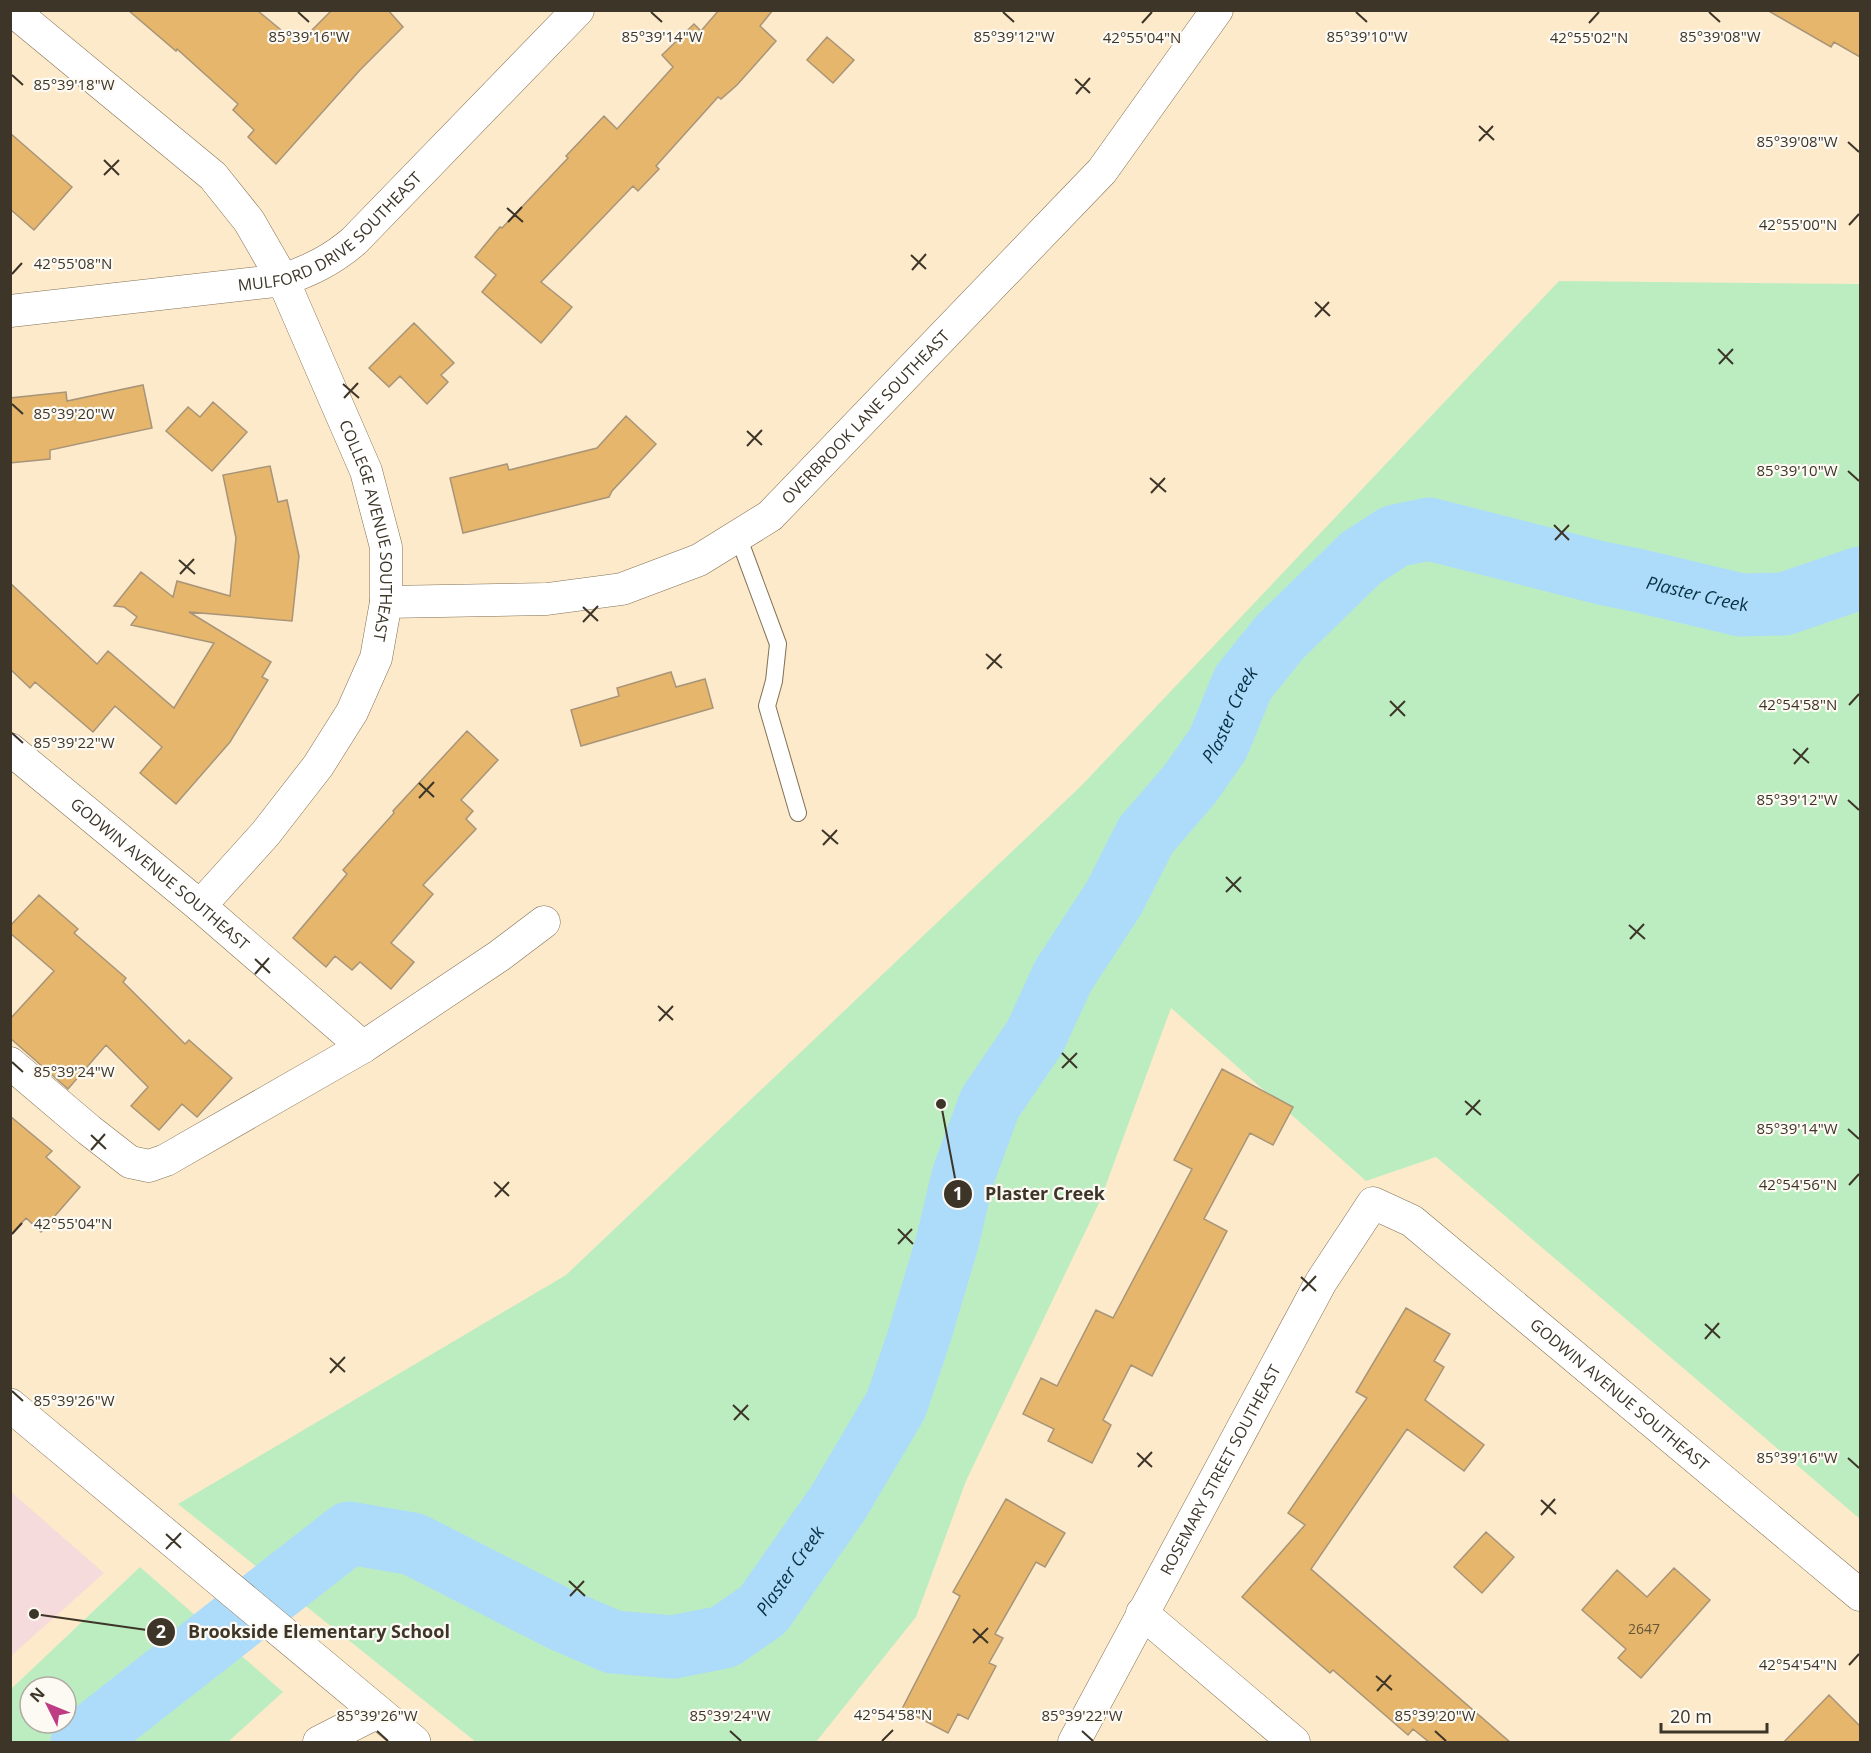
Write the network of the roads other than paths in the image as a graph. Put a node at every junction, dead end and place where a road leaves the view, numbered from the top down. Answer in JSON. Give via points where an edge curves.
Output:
{"nodes":[{"id":1,"x":12,"y":10,"type":"edge"},
{"id":2,"x":578,"y":10,"type":"edge"},
{"id":3,"x":1217,"y":10,"type":"edge"},
{"id":4,"x":283,"y":280,"type":"junction"},
{"id":5,"x":10,"y":311,"type":"edge"},
{"id":6,"x":738,"y":536,"type":"junction"},
{"id":7,"x":386,"y":602,"type":"junction"},
{"id":8,"x":10,"y":749,"type":"edge"},
{"id":9,"x":798,"y":813,"type":"dead end"},
{"id":10,"x":200,"y":906,"type":"junction"},
{"id":11,"x":544,"y":922,"type":"dead end"},
{"id":12,"x":363,"y":1047,"type":"junction"},
{"id":13,"x":10,"y":1063,"type":"edge"},
{"id":14,"x":1373,"y":1203,"type":"joint"},
{"id":15,"x":10,"y":1405,"type":"edge"},
{"id":16,"x":1860,"y":1595,"type":"edge"},
{"id":17,"x":1142,"y":1613,"type":"junction"},
{"id":18,"x":378,"y":1712,"type":"junction"},
{"id":19,"x":319,"y":1743,"type":"edge"},
{"id":20,"x":414,"y":1743,"type":"edge"},
{"id":21,"x":1074,"y":1743,"type":"edge"},
{"id":22,"x":1294,"y":1743,"type":"edge"}],
"edges":[{"from":1,"to":4,"type":"street","name":"COLLEGE AVENUE SOUTHEAST","via":[[213,176],[249,221]]},
{"from":2,"to":4,"type":"street","name":"MULFORD DRIVE SOUTHEAST","via":[[354,242],[312,270]]},
{"from":3,"to":6,"type":"street","name":"OVERBROOK LANE SOUTHEAST","via":[[1102,171],[770,516]]},
{"from":4,"to":5,"type":"street","name":"MULFORD DRIVE SOUTHEAST"},
{"from":4,"to":7,"type":"street","name":"COLLEGE AVENUE SOUTHEAST","via":[[366,471],[386,547]]},
{"from":6,"to":7,"type":"street","name":"OVERBROOK LANE SOUTHEAST","via":[[699,560],[622,590],[547,599]]},
{"from":6,"to":9,"type":"lane","via":[[778,644],[767,705]]},
{"from":7,"to":10,"type":"street","name":"COLLEGE AVENUE SOUTHEAST","via":[[376,658],[352,712],[318,766],[266,833]]},
{"from":8,"to":10,"type":"street","name":"GODWIN AVENUE SOUTHEAST"},
{"from":10,"to":12,"type":"street","name":"GODWIN AVENUE SOUTHEAST"},
{"from":11,"to":12,"type":"street"},
{"from":12,"to":13,"type":"street","via":[[166,1160],[149,1166],[130,1162]]},
{"from":14,"to":16,"type":"street","name":"GODWIN AVENUE SOUTHEAST","via":[[1412,1221]]},
{"from":14,"to":17,"type":"street","name":"ROSEMARY STREET SOUTHEAST","via":[[1321,1282]]},
{"from":15,"to":18,"type":"street"},
{"from":17,"to":21,"type":"street","name":"ROSEMARY STREET SOUTHEAST"},
{"from":17,"to":22,"type":"street"},
{"from":18,"to":19,"type":"street"},
{"from":18,"to":20,"type":"street"}]}
